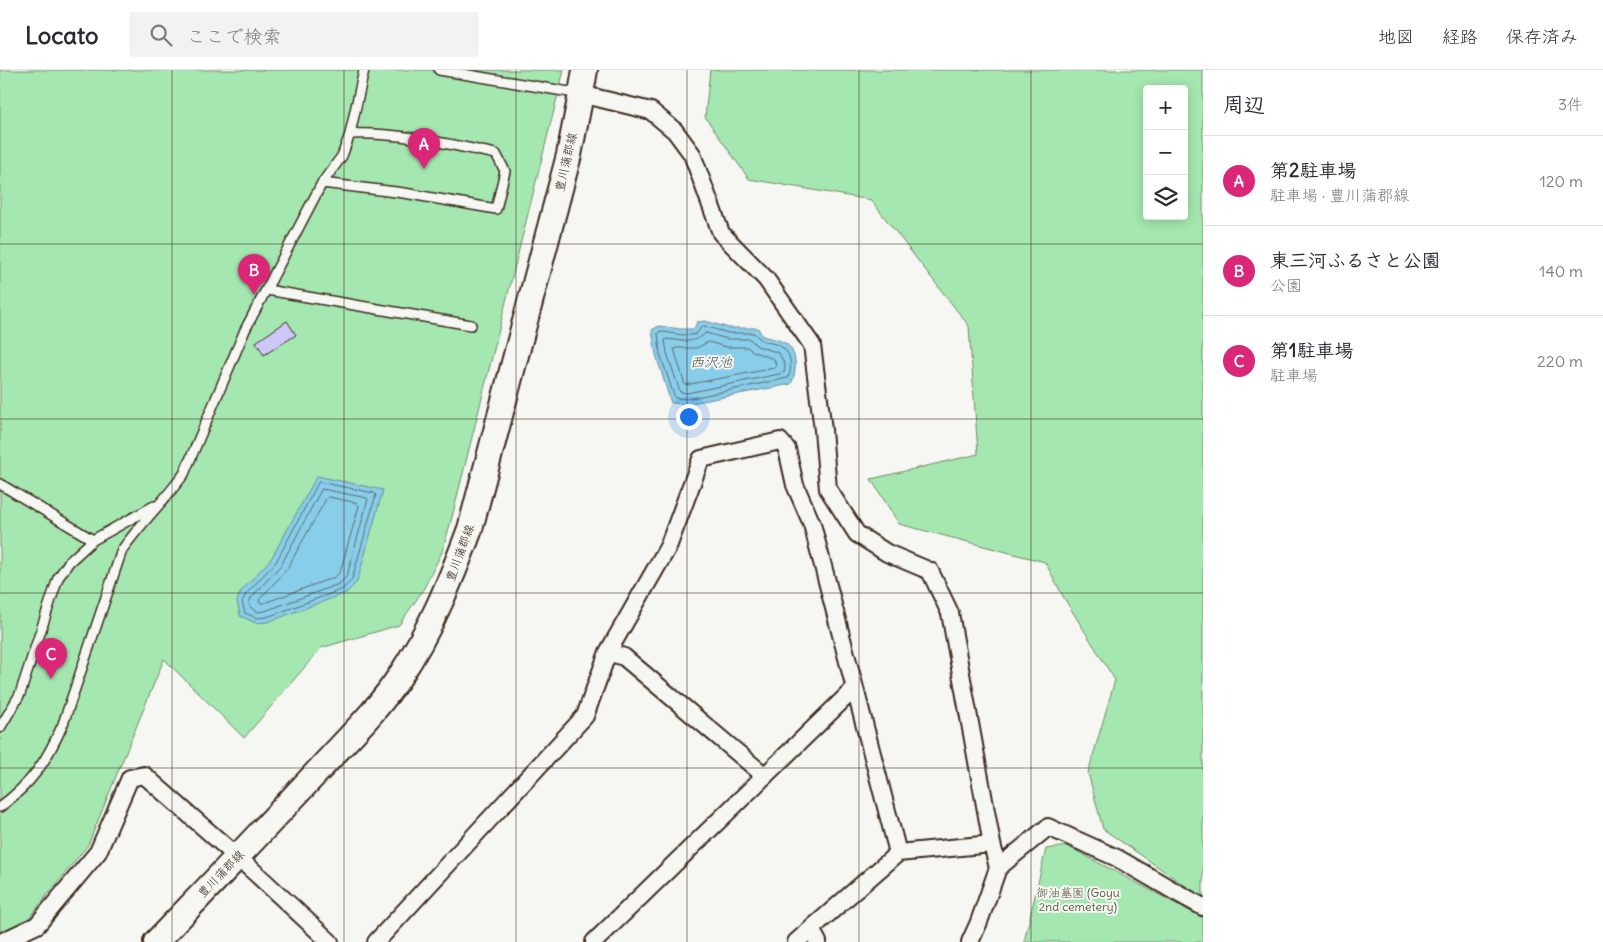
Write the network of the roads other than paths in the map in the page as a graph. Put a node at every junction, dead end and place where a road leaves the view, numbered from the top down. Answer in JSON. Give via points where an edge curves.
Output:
{"nodes":[{"id":1,"x":364,"y":70,"type":"edge"},
{"id":2,"x":439,"y":70,"type":"edge"},
{"id":3,"x":585,"y":70,"type":"edge"},
{"id":4,"x":581,"y":94,"type":"junction"},
{"id":5,"x":350,"y":134,"type":"junction"},
{"id":6,"x":322,"y":183,"type":"junction"},
{"id":7,"x":267,"y":290,"type":"junction"},
{"id":8,"x":471,"y":325,"type":"dead end"},
{"id":9,"x":0,"y":484,"type":"edge"},
{"id":10,"x":159,"y":504,"type":"junction"},
{"id":11,"x":93,"y":540,"type":"junction"},
{"id":12,"x":608,"y":652,"type":"junction"},
{"id":13,"x":855,"y":688,"type":"junction"},
{"id":14,"x":0,"y":728,"type":"edge"},
{"id":15,"x":765,"y":776,"type":"junction"},
{"id":16,"x":0,"y":808,"type":"edge"},
{"id":17,"x":992,"y":844,"type":"junction"},
{"id":18,"x":898,"y":853,"type":"junction"},
{"id":19,"x":238,"y":857,"type":"junction"},
{"id":20,"x":998,"y":868,"type":"junction"},
{"id":21,"x":1203,"y":906,"type":"edge"},
{"id":22,"x":814,"y":935,"type":"edge"},
{"id":23,"x":601,"y":939,"type":"edge"},
{"id":24,"x":1,"y":942,"type":"edge"},
{"id":25,"x":156,"y":942,"type":"edge"},
{"id":26,"x":330,"y":942,"type":"edge"},
{"id":27,"x":376,"y":942,"type":"edge"},
{"id":28,"x":796,"y":942,"type":"edge"},
{"id":29,"x":970,"y":942,"type":"edge"}],
"edges":[{"from":1,"to":5,"type":"lane"},
{"from":2,"to":4,"type":"lane"},
{"from":3,"to":4,"type":"main road","name":"豊川蒲郡線"},
{"from":4,"to":17,"type":"street","via":[[651,111],[675,131],[692,154],[721,233],[766,279],[812,345],[828,489],[857,534],[930,571],[950,613]]},
{"from":4,"to":19,"type":"main road","name":"豊川蒲郡線","via":[[569,155],[470,529],[453,576],[425,635],[399,677]]},
{"from":5,"to":6,"type":"lane","via":[[342,156]]},
{"from":5,"to":6,"type":"lane","via":[[419,139],[496,154],[505,171],[496,208]]},
{"from":6,"to":7,"type":"lane"},
{"from":7,"to":8,"type":"lane"},
{"from":7,"to":10,"type":"lane","via":[[246,330],[184,474]]},
{"from":9,"to":11,"type":"lane"},
{"from":10,"to":11,"type":"lane"},
{"from":10,"to":16,"type":"lane","via":[[122,550],[53,745],[40,769],[19,793]]},
{"from":11,"to":14,"type":"lane","via":[[69,562],[58,578],[20,694]]},
{"from":12,"to":13,"type":"street","via":[[668,547],[701,459],[780,441],[787,448],[795,485],[812,524]]},
{"from":12,"to":15,"type":"street","via":[[624,657]]},
{"from":12,"to":27,"type":"street","via":[[585,716]]},
{"from":13,"to":15,"type":"street"},
{"from":13,"to":18,"type":"street"},
{"from":15,"to":23,"type":"street"},
{"from":17,"to":18,"type":"street"},
{"from":17,"to":20,"type":"street"},
{"from":18,"to":22,"type":"street"},
{"from":19,"to":24,"type":"street","via":[[144,775],[130,778],[98,852],[37,925]]},
{"from":19,"to":25,"type":"main road","name":"豊川蒲郡線"},
{"from":19,"to":26,"type":"street"},
{"from":20,"to":21,"type":"street","via":[[1048,827],[1117,858]]},
{"from":20,"to":29,"type":"street"},
{"from":22,"to":28,"type":"street"}]}
